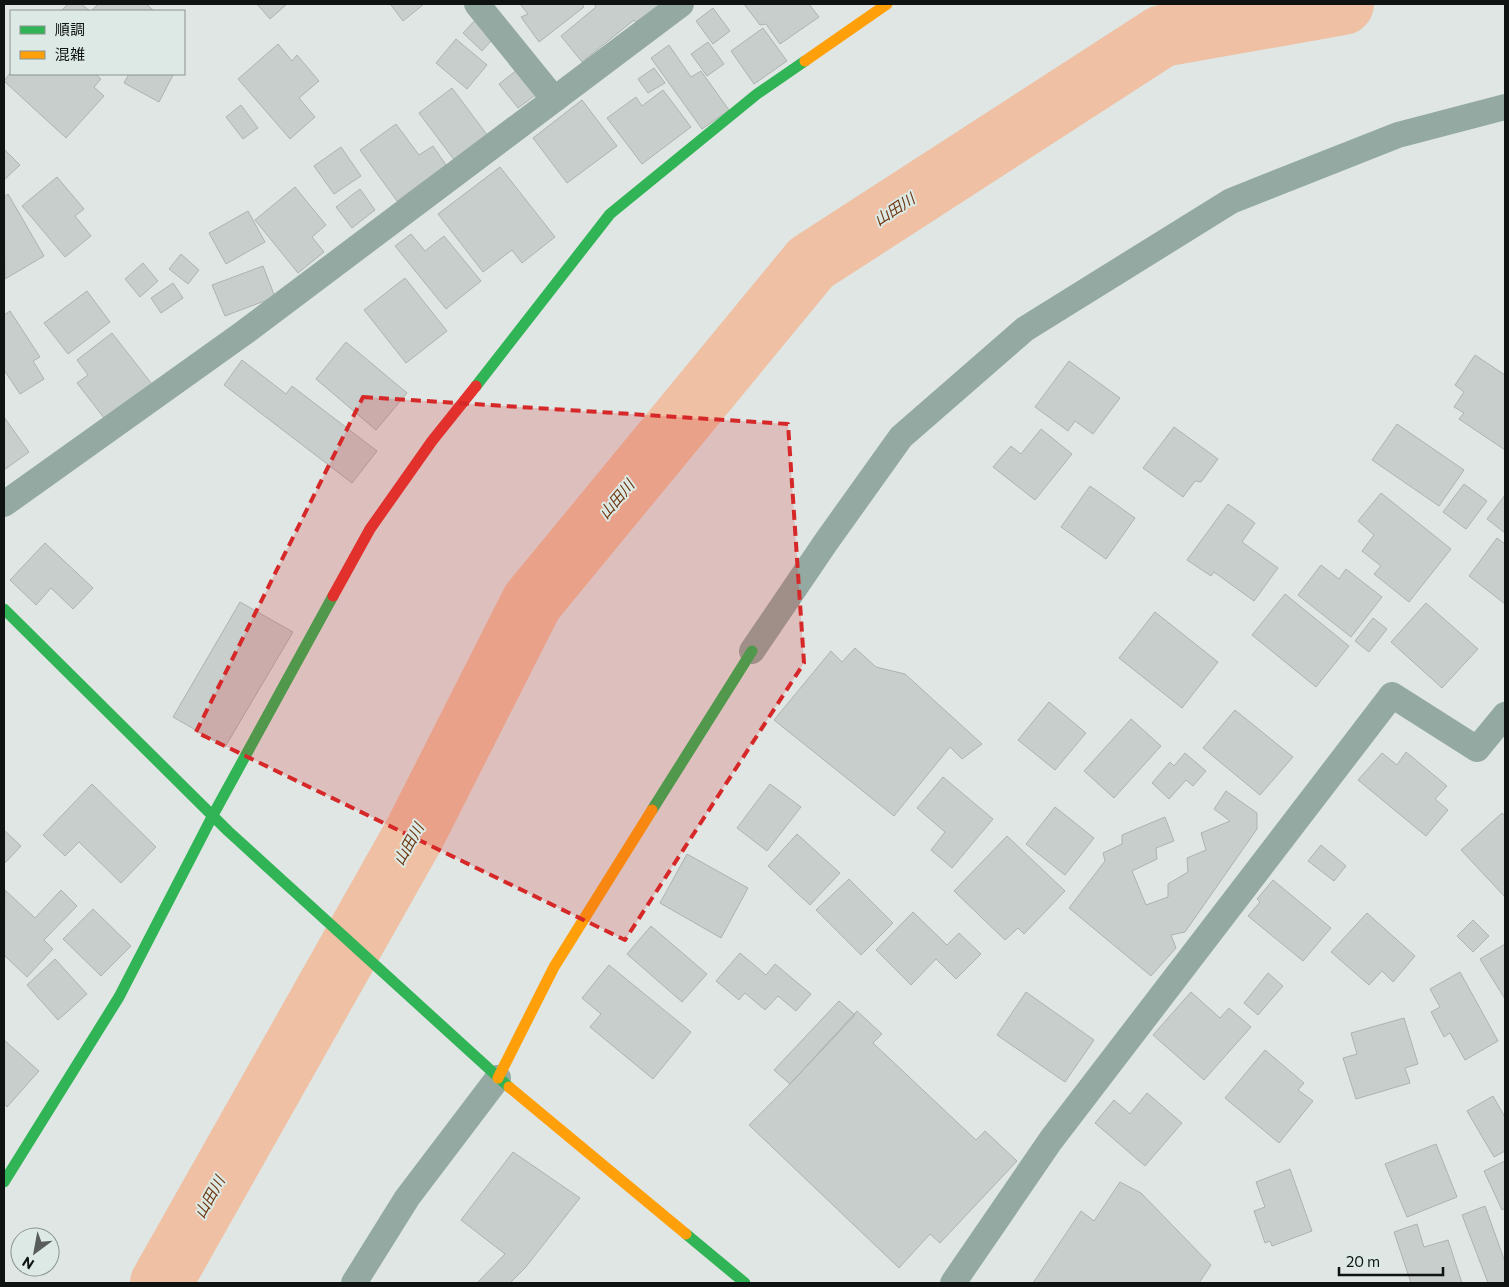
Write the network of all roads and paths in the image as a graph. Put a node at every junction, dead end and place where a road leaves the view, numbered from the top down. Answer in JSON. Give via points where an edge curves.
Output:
{"nodes":[{"id":1,"x":477,"y":4,"type":"edge"},
{"id":2,"x":681,"y":4,"type":"edge"},
{"id":3,"x":886,"y":4,"type":"edge"},
{"id":4,"x":554,"y":99,"type":"junction"},
{"id":5,"x":1505,"y":107,"type":"edge"},
{"id":6,"x":4,"y":504,"type":"edge"},
{"id":7,"x":4,"y":609,"type":"edge"},
{"id":8,"x":752,"y":651,"type":"joint"},
{"id":9,"x":1503,"y":724,"type":"edge"},
{"id":10,"x":213,"y":815,"type":"junction"},
{"id":11,"x":498,"y":1078,"type":"junction"},
{"id":12,"x":4,"y":1182,"type":"edge"},
{"id":13,"x":354,"y":1283,"type":"edge"},
{"id":14,"x":745,"y":1283,"type":"edge"},
{"id":15,"x":953,"y":1283,"type":"edge"}],
"edges":[{"from":1,"to":4,"type":"street"},
{"from":2,"to":4,"type":"street"},
{"from":3,"to":10,"type":"street","via":[[757,94],[610,214],[432,441],[370,529]]},
{"from":4,"to":6,"type":"street","via":[[246,332]]},
{"from":5,"to":8,"type":"street","via":[[1398,135],[1231,202],[1025,329],[901,437]]},
{"from":7,"to":10,"type":"street"},
{"from":8,"to":11,"type":"street","via":[[554,967]]},
{"from":9,"to":15,"type":"street","via":[[1477,749],[1392,695],[1051,1140]]},
{"from":10,"to":11,"type":"street"},
{"from":10,"to":12,"type":"street","via":[[119,997]]},
{"from":11,"to":13,"type":"street","via":[[407,1198]]},
{"from":11,"to":14,"type":"street"}]}
